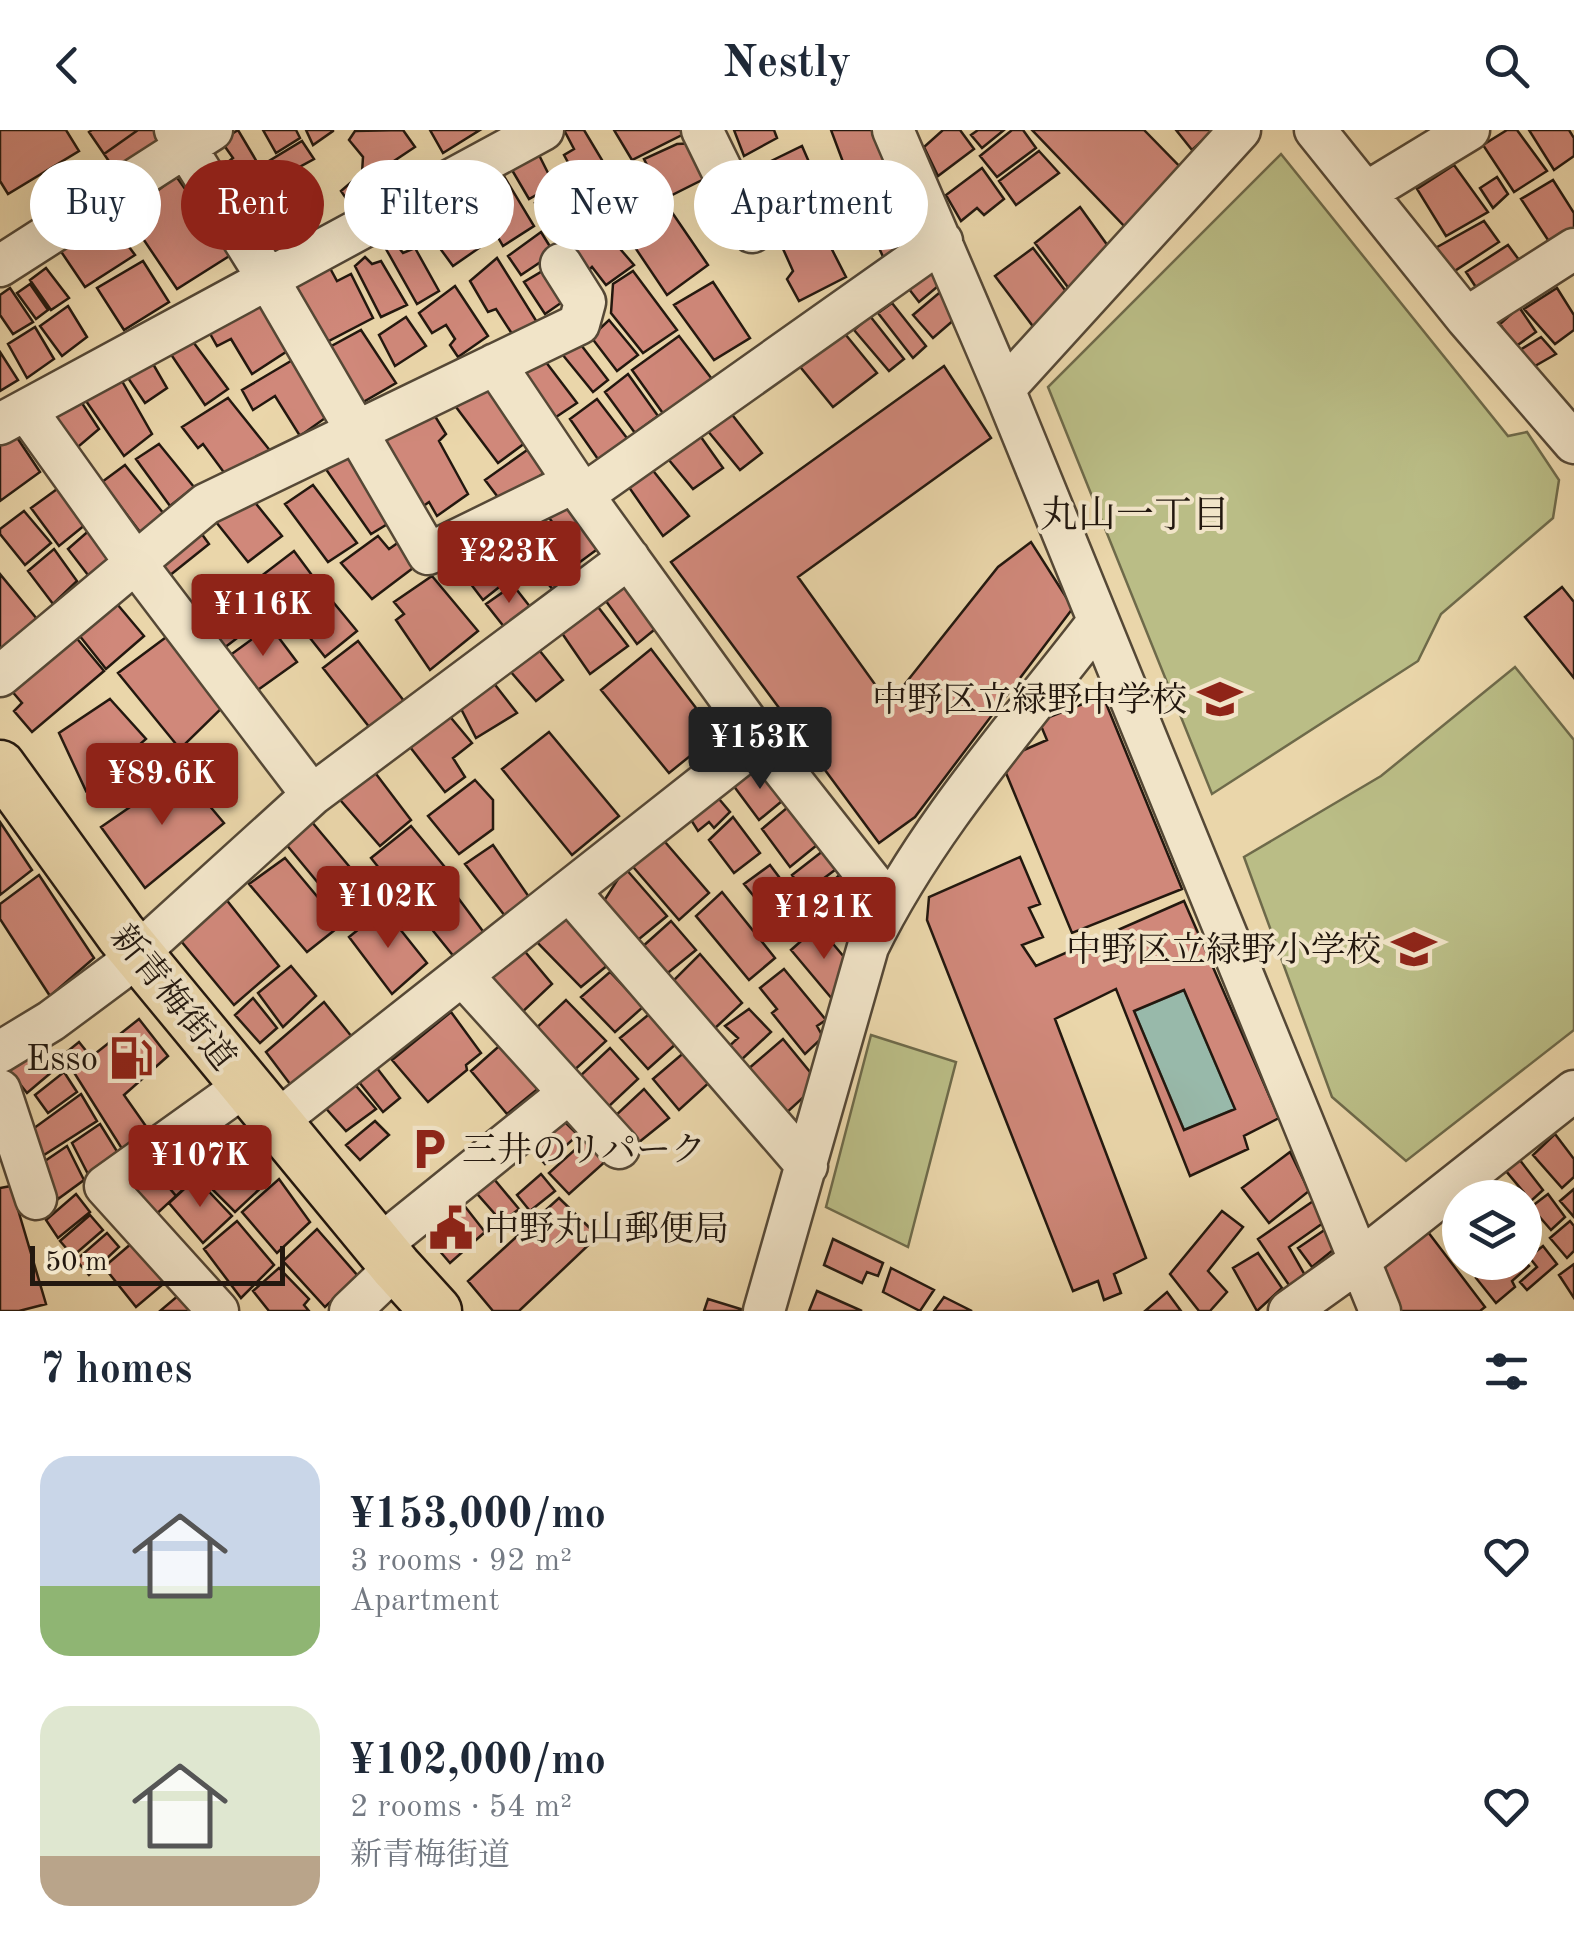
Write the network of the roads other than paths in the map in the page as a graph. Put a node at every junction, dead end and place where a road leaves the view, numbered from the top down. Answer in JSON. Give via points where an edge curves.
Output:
{"nodes":[{"id":1,"x":702,"y":130,"type":"edge"},
{"id":2,"x":1240,"y":130,"type":"edge"},
{"id":3,"x":1315,"y":130,"type":"edge"},
{"id":4,"x":1469,"y":130,"type":"edge"},
{"id":5,"x":537,"y":131,"type":"edge"},
{"id":6,"x":190,"y":136,"type":"edge"},
{"id":7,"x":905,"y":136,"type":"edge"},
{"id":8,"x":717,"y":160,"type":"edge"},
{"id":9,"x":1367,"y":192,"type":"junction"},
{"id":10,"x":942,"y":242,"type":"junction"},
{"id":11,"x":1574,"y":249,"type":"edge"},
{"id":12,"x":560,"y":264,"type":"dead end"},
{"id":13,"x":0,"y":266,"type":"edge"},
{"id":14,"x":268,"y":279,"type":"junction"},
{"id":15,"x":1466,"y":318,"type":"junction"},
{"id":16,"x":495,"y":364,"type":"junction"},
{"id":17,"x":1004,"y":388,"type":"junction"},
{"id":18,"x":13,"y":417,"type":"edge"},
{"id":19,"x":356,"y":430,"type":"junction"},
{"id":20,"x":1574,"y":443,"type":"edge"},
{"id":21,"x":579,"y":489,"type":"junction"},
{"id":22,"x":629,"y":558,"type":"junction"},
{"id":23,"x":134,"y":561,"type":"junction"},
{"id":24,"x":1097,"y":623,"type":"junction"},
{"id":25,"x":0,"y":676,"type":"edge"},
{"id":26,"x":760,"y":740,"type":"junction"},
{"id":27,"x":0,"y":766,"type":"edge"},
{"id":28,"x":312,"y":795,"type":"junction"},
{"id":29,"x":570,"y":892,"type":"junction"},
{"id":30,"x":889,"y":904,"type":"junction"},
{"id":31,"x":139,"y":954,"type":"junction"},
{"id":32,"x":464,"y":976,"type":"junction"},
{"id":33,"x":0,"y":1052,"type":"edge"},
{"id":34,"x":0,"y":1090,"type":"edge"},
{"id":35,"x":1574,"y":1091,"type":"edge"},
{"id":36,"x":569,"y":1093,"type":"junction"},
{"id":37,"x":261,"y":1104,"type":"junction"},
{"id":38,"x":619,"y":1148,"type":"dead end"},
{"id":39,"x":807,"y":1166,"type":"junction"},
{"id":40,"x":36,"y":1200,"type":"dead end"},
{"id":41,"x":387,"y":1256,"type":"junction"},
{"id":42,"x":1359,"y":1260,"type":"junction"},
{"id":43,"x":218,"y":1311,"type":"edge"},
{"id":44,"x":350,"y":1311,"type":"edge"},
{"id":45,"x":436,"y":1311,"type":"edge"},
{"id":46,"x":764,"y":1311,"type":"edge"},
{"id":47,"x":1289,"y":1311,"type":"edge"},
{"id":48,"x":1380,"y":1311,"type":"edge"}],
"edges":[{"from":1,"to":8,"type":"street"},
{"from":2,"to":17,"type":"street"},
{"from":3,"to":9,"type":"street"},
{"from":4,"to":9,"type":"street"},
{"from":5,"to":14,"type":"street"},
{"from":6,"to":13,"type":"street"},
{"from":6,"to":14,"type":"street"},
{"from":7,"to":10,"type":"street"},
{"from":9,"to":15,"type":"street"},
{"from":10,"to":17,"type":"street"},
{"from":10,"to":21,"type":"street"},
{"from":11,"to":15,"type":"street"},
{"from":12,"to":16,"type":"street","via":[[585,302],[579,324]]},
{"from":14,"to":18,"type":"street"},
{"from":14,"to":19,"type":"street"},
{"from":15,"to":20,"type":"street"},
{"from":16,"to":19,"type":"street"},
{"from":16,"to":21,"type":"street"},
{"from":17,"to":24,"type":"street"},
{"from":18,"to":23,"type":"street"},
{"from":19,"to":21,"type":"street","via":[[428,554]]},
{"from":19,"to":23,"type":"street","via":[[206,504]]},
{"from":21,"to":22,"type":"street"},
{"from":22,"to":26,"type":"street"},
{"from":22,"to":28,"type":"street"},
{"from":23,"to":25,"type":"street"},
{"from":23,"to":28,"type":"street"},
{"from":24,"to":30,"type":"street"},
{"from":24,"to":42,"type":"street"},
{"from":26,"to":29,"type":"street"},
{"from":26,"to":30,"type":"street"},
{"from":27,"to":31,"type":"main road","name":"新青梅街道"},
{"from":28,"to":31,"type":"street"},
{"from":29,"to":32,"type":"street"},
{"from":29,"to":39,"type":"street"},
{"from":30,"to":39,"type":"street","via":[[868,947]]},
{"from":31,"to":33,"type":"street"},
{"from":31,"to":37,"type":"main road","name":"新青梅街道"},
{"from":32,"to":36,"type":"street"},
{"from":32,"to":37,"type":"street"},
{"from":34,"to":40,"type":"street"},
{"from":35,"to":42,"type":"street"},
{"from":36,"to":38,"type":"street"},
{"from":36,"to":41,"type":"street"},
{"from":37,"to":41,"type":"main road","name":"新青梅街道"},
{"from":37,"to":43,"type":"street","via":[[105,1186]]},
{"from":39,"to":46,"type":"street"},
{"from":41,"to":44,"type":"street"},
{"from":41,"to":45,"type":"main road","name":"新青梅街道"},
{"from":42,"to":47,"type":"street"},
{"from":42,"to":48,"type":"street"}]}
